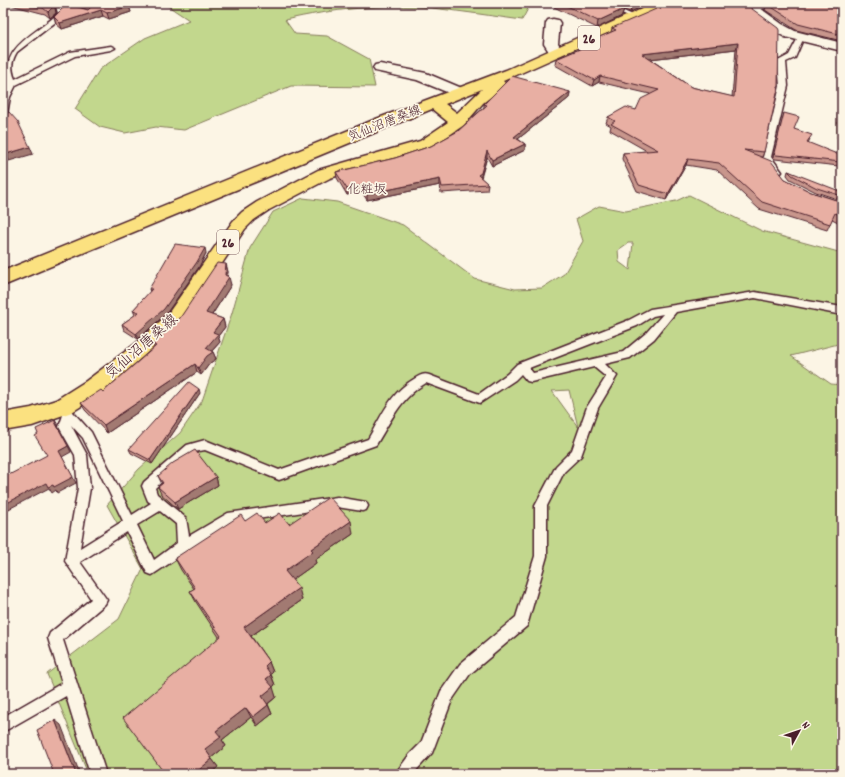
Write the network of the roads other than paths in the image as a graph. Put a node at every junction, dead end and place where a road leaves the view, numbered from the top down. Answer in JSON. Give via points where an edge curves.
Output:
{"nodes":[{"id":1,"x":59,"y":3,"type":"edge"},
{"id":2,"x":624,"y":3,"type":"edge"},
{"id":3,"x":666,"y":3,"type":"edge"},
{"id":4,"x":785,"y":3,"type":"edge"},
{"id":5,"x":68,"y":6,"type":"edge"},
{"id":6,"x":748,"y":6,"type":"edge"},
{"id":7,"x":633,"y":18,"type":"junction"},
{"id":8,"x":553,"y":23,"type":"dead end"},
{"id":9,"x":801,"y":36,"type":"junction"},
{"id":10,"x":842,"y":47,"type":"edge"},
{"id":11,"x":111,"y":48,"type":"dead end"},
{"id":12,"x":556,"y":52,"type":"junction"},
{"id":13,"x":380,"y":68,"type":"dead end"},
{"id":14,"x":511,"y":73,"type":"junction"},
{"id":15,"x":13,"y":83,"type":"junction"},
{"id":16,"x":460,"y":92,"type":"junction"},
{"id":17,"x":433,"y":102,"type":"junction"},
{"id":18,"x":3,"y":114,"type":"edge"},
{"id":19,"x":458,"y":122,"type":"junction"},
{"id":20,"x":786,"y":182,"type":"edge"},
{"id":21,"x":3,"y":279,"type":"edge"},
{"id":22,"x":673,"y":309,"type":"junction"},
{"id":23,"x":842,"y":311,"type":"edge"},
{"id":24,"x":596,"y":362,"type":"junction"},
{"id":25,"x":521,"y":367,"type":"junction"},
{"id":26,"x":66,"y":410,"type":"junction"},
{"id":27,"x":3,"y":422,"type":"edge"},
{"id":28,"x":160,"y":504,"type":"junction"},
{"id":29,"x":362,"y":506,"type":"dead end"},
{"id":30,"x":130,"y":524,"type":"junction"},
{"id":31,"x":183,"y":546,"type":"junction"},
{"id":32,"x":71,"y":561,"type":"junction"},
{"id":33,"x":70,"y":686,"type":"junction"},
{"id":34,"x":3,"y":726,"type":"edge"},
{"id":35,"x":98,"y":774,"type":"edge"},
{"id":36,"x":403,"y":774,"type":"edge"}],
"edges":[{"from":1,"to":5,"type":"lane"},
{"from":1,"to":15,"type":"lane","via":[[61,13],[55,21],[15,48],[9,58],[8,68]]},
{"from":2,"to":7,"type":"lane","via":[[612,8]]},
{"from":3,"to":7,"type":"main road","name":"気仙沼唐桑線","number":"26"},
{"from":4,"to":6,"type":"lane"},
{"from":6,"to":9,"type":"street","via":[[777,27]]},
{"from":7,"to":12,"type":"main road","name":"気仙沼唐桑線","number":"26"},
{"from":8,"to":12,"type":"street","via":[[550,44]]},
{"from":9,"to":10,"type":"street"},
{"from":9,"to":20,"type":"lane","via":[[792,56],[782,61],[784,86],[767,157]]},
{"from":11,"to":15,"type":"lane","via":[[73,54]]},
{"from":12,"to":14,"type":"main road","name":"気仙沼唐桑線","number":"26"},
{"from":13,"to":16,"type":"street","via":[[421,76]]},
{"from":14,"to":16,"type":"main road","name":"気仙沼唐桑線","number":"26"},
{"from":14,"to":19,"type":"main road","name":"気仙沼唐桑線","number":"26","via":[[478,100]]},
{"from":15,"to":18,"type":"lane","via":[[6,97]]},
{"from":16,"to":17,"type":"main road","name":"気仙沼唐桑線","number":"26"},
{"from":17,"to":19,"type":"main road","name":"気仙沼唐桑線"},
{"from":17,"to":21,"type":"main road","name":"気仙沼唐桑線","number":"26"},
{"from":19,"to":26,"type":"main road","name":"気仙沼唐桑線","number":"26","via":[[426,144],[324,174],[248,216],[239,225],[174,320]]},
{"from":22,"to":23,"type":"lane","via":[[755,295]]},
{"from":22,"to":24,"type":"lane","via":[[650,336],[626,355]]},
{"from":22,"to":25,"type":"lane","via":[[650,313],[633,324]]},
{"from":24,"to":25,"type":"lane","via":[[531,378]]},
{"from":24,"to":36,"type":"lane","via":[[612,376],[593,407],[577,453],[560,469],[541,506],[541,556],[522,621],[465,669],[446,696],[427,748]]},
{"from":25,"to":28,"type":"lane","via":[[480,400],[425,378],[412,384],[392,406],[372,442],[279,475],[205,445],[191,448],[148,486],[152,497]]},
{"from":26,"to":27,"type":"main road","name":"気仙沼唐桑線","number":"26"},
{"from":26,"to":30,"type":"lane","via":[[87,435]]},
{"from":26,"to":32,"type":"lane","via":[[65,427],[81,455],[84,488]]},
{"from":28,"to":30,"type":"lane"},
{"from":28,"to":31,"type":"lane","via":[[182,522]]},
{"from":29,"to":31,"type":"lane","via":[[337,502],[228,518]]},
{"from":30,"to":31,"type":"lane","via":[[152,569]]},
{"from":30,"to":32,"type":"lane"},
{"from":32,"to":33,"type":"lane","via":[[100,600],[55,638]]},
{"from":33,"to":34,"type":"lane"},
{"from":33,"to":35,"type":"lane"}]}
